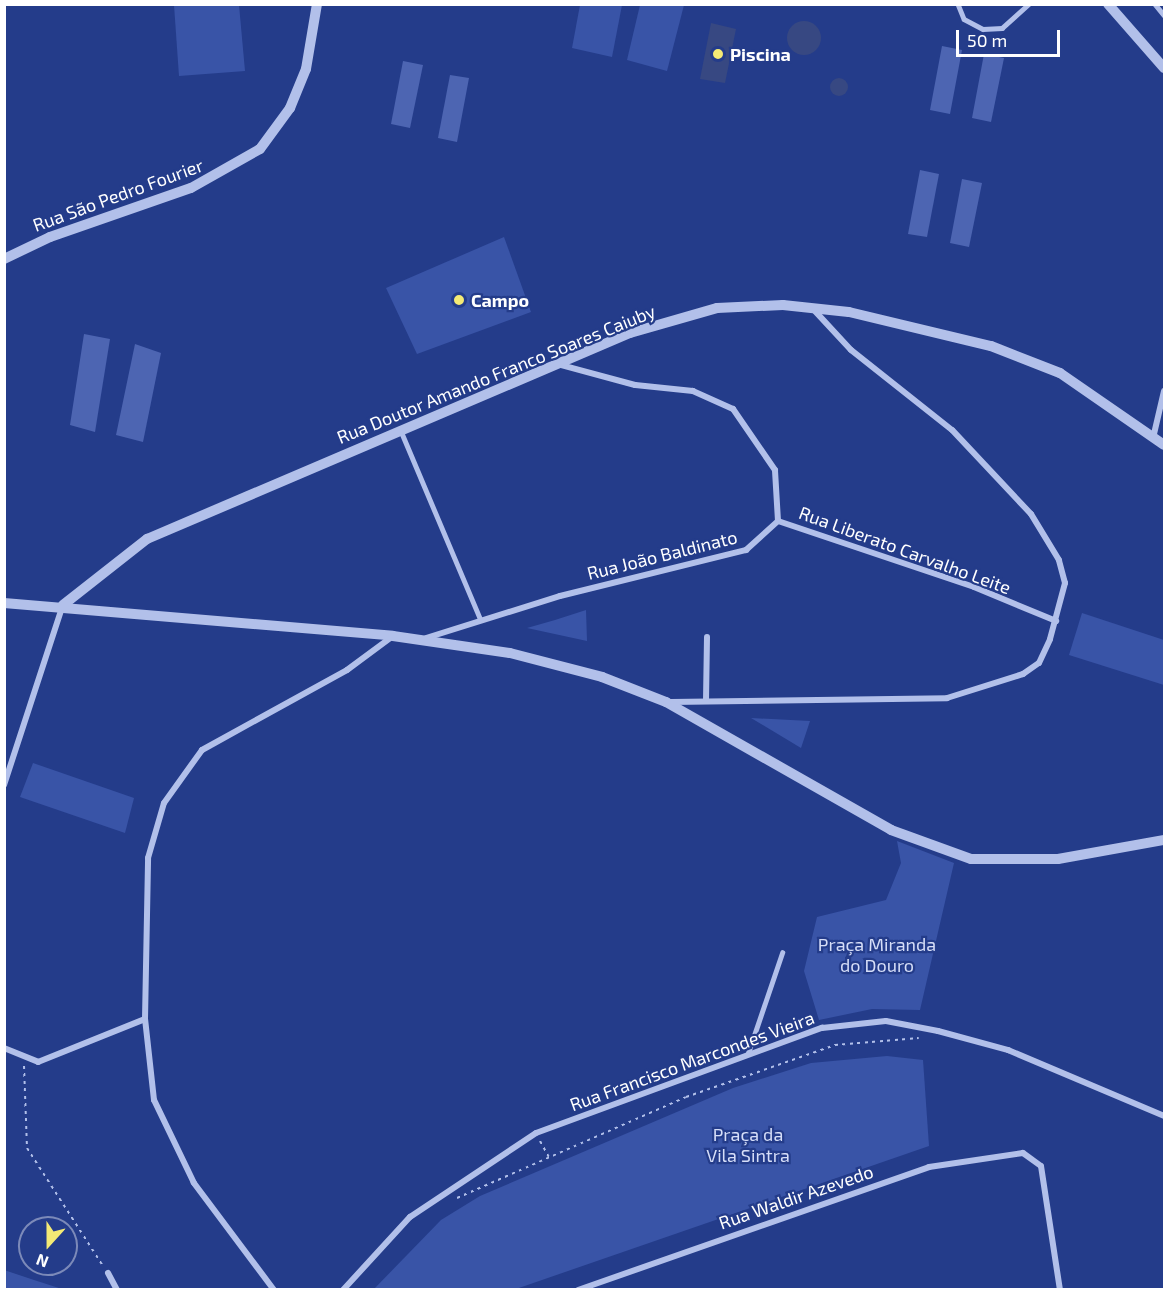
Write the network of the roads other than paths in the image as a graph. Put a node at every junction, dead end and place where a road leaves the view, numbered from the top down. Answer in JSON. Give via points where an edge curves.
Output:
{"nodes":[{"id":1,"x":317,"y":4,"type":"edge"},
{"id":2,"x":958,"y":4,"type":"edge"},
{"id":3,"x":1029,"y":4,"type":"edge"},
{"id":4,"x":1108,"y":4,"type":"edge"},
{"id":5,"x":1155,"y":4,"type":"edge"},
{"id":6,"x":1164,"y":15,"type":"edge"},
{"id":7,"x":1164,"y":68,"type":"edge"},
{"id":8,"x":4,"y":259,"type":"edge"},
{"id":9,"x":813,"y":309,"type":"junction"},
{"id":10,"x":556,"y":364,"type":"junction"},
{"id":11,"x":1164,"y":391,"type":"edge"},
{"id":12,"x":399,"y":428,"type":"junction"},
{"id":13,"x":1154,"y":434,"type":"junction"},
{"id":14,"x":1164,"y":444,"type":"edge"},
{"id":15,"x":778,"y":521,"type":"junction"},
{"id":16,"x":4,"y":603,"type":"edge"},
{"id":17,"x":63,"y":605,"type":"junction"},
{"id":18,"x":481,"y":620,"type":"junction"},
{"id":19,"x":1056,"y":621,"type":"junction"},
{"id":20,"x":393,"y":636,"type":"junction"},
{"id":21,"x":707,"y":637,"type":"dead end"},
{"id":22,"x":420,"y":640,"type":"junction"},
{"id":23,"x":706,"y":701,"type":"junction"},
{"id":24,"x":666,"y":702,"type":"junction"},
{"id":25,"x":4,"y":785,"type":"edge"},
{"id":26,"x":1164,"y":840,"type":"edge"},
{"id":27,"x":782,"y":953,"type":"dead end"},
{"id":28,"x":145,"y":1019,"type":"junction"},
{"id":29,"x":4,"y":1048,"type":"edge"},
{"id":30,"x":748,"y":1053,"type":"junction"},
{"id":31,"x":1164,"y":1116,"type":"edge"},
{"id":32,"x":108,"y":1273,"type":"road end"},
{"id":33,"x":1059,"y":1289,"type":"edge"},
{"id":34,"x":117,"y":1290,"type":"edge"},
{"id":35,"x":274,"y":1290,"type":"edge"},
{"id":36,"x":343,"y":1290,"type":"edge"},
{"id":37,"x":578,"y":1290,"type":"edge"}],
"edges":[{"from":1,"to":8,"type":"street","name":"Rua São Pedro Fourier","via":[[306,69],[290,108],[260,148],[191,188],[50,237]]},
{"from":2,"to":3,"type":"lane","via":[[964,19],[982,29],[1002,28]]},
{"from":4,"to":7,"type":"street"},
{"from":5,"to":6,"type":"lane"},
{"from":9,"to":10,"type":"street","name":"Rua Doutor Amando Franco Soares Caiuby","via":[[717,308],[630,333]]},
{"from":9,"to":13,"type":"street","name":"Rua Doutor Amando Franco Soares Caiuby","via":[[933,332],[1031,360],[1060,373]]},
{"from":9,"to":19,"type":"street","via":[[851,350],[952,430],[1031,514],[1063,569],[1065,591]]},
{"from":10,"to":12,"type":"street","name":"Rua Doutor Amando Franco Soares Caiuby"},
{"from":10,"to":15,"type":"street","via":[[635,385],[693,391],[733,408],[775,470]]},
{"from":11,"to":13,"type":"street"},
{"from":12,"to":17,"type":"street","name":"Rua Doutor Amando Franco Soares Caiuby","via":[[147,539]]},
{"from":12,"to":18,"type":"lane"},
{"from":13,"to":14,"type":"street","name":"Rua Doutor Amando Franco Soares Caiuby"},
{"from":15,"to":18,"type":"street","name":"Rua João Baldinato","via":[[746,550]]},
{"from":15,"to":19,"type":"street","name":"Rua Liberato Carvalho Leite","via":[[974,587]]},
{"from":16,"to":17,"type":"street"},
{"from":17,"to":20,"type":"street"},
{"from":17,"to":25,"type":"street"},
{"from":18,"to":22,"type":"street","name":"Rua João Baldinato"},
{"from":19,"to":23,"type":"street","via":[[1039,663],[1023,674],[947,698]]},
{"from":20,"to":22,"type":"street"},
{"from":20,"to":28,"type":"street","via":[[347,670],[218,739],[177,778],[154,828],[148,858]]},
{"from":21,"to":23,"type":"street"},
{"from":22,"to":24,"type":"street","via":[[510,652],[602,677]]},
{"from":23,"to":24,"type":"street"},
{"from":24,"to":26,"type":"street","via":[[891,830],[971,859],[1058,859]]},
{"from":27,"to":30,"type":"lane"},
{"from":28,"to":29,"type":"street","via":[[38,1062]]},
{"from":28,"to":35,"type":"street","via":[[154,1100],[177,1157]]},
{"from":30,"to":31,"type":"street","name":"Rua Francisco Marcondes Vieira","via":[[822,1028],[886,1021],[1008,1050]]},
{"from":30,"to":36,"type":"street","name":"Rua Francisco Marcondes Vieira","via":[[536,1133],[410,1217]]},
{"from":32,"to":34,"type":"street"},
{"from":33,"to":37,"type":"street","name":"Rua Waldir Azevedo","via":[[1044,1176],[1037,1159],[1028,1154],[929,1167]]}]}
